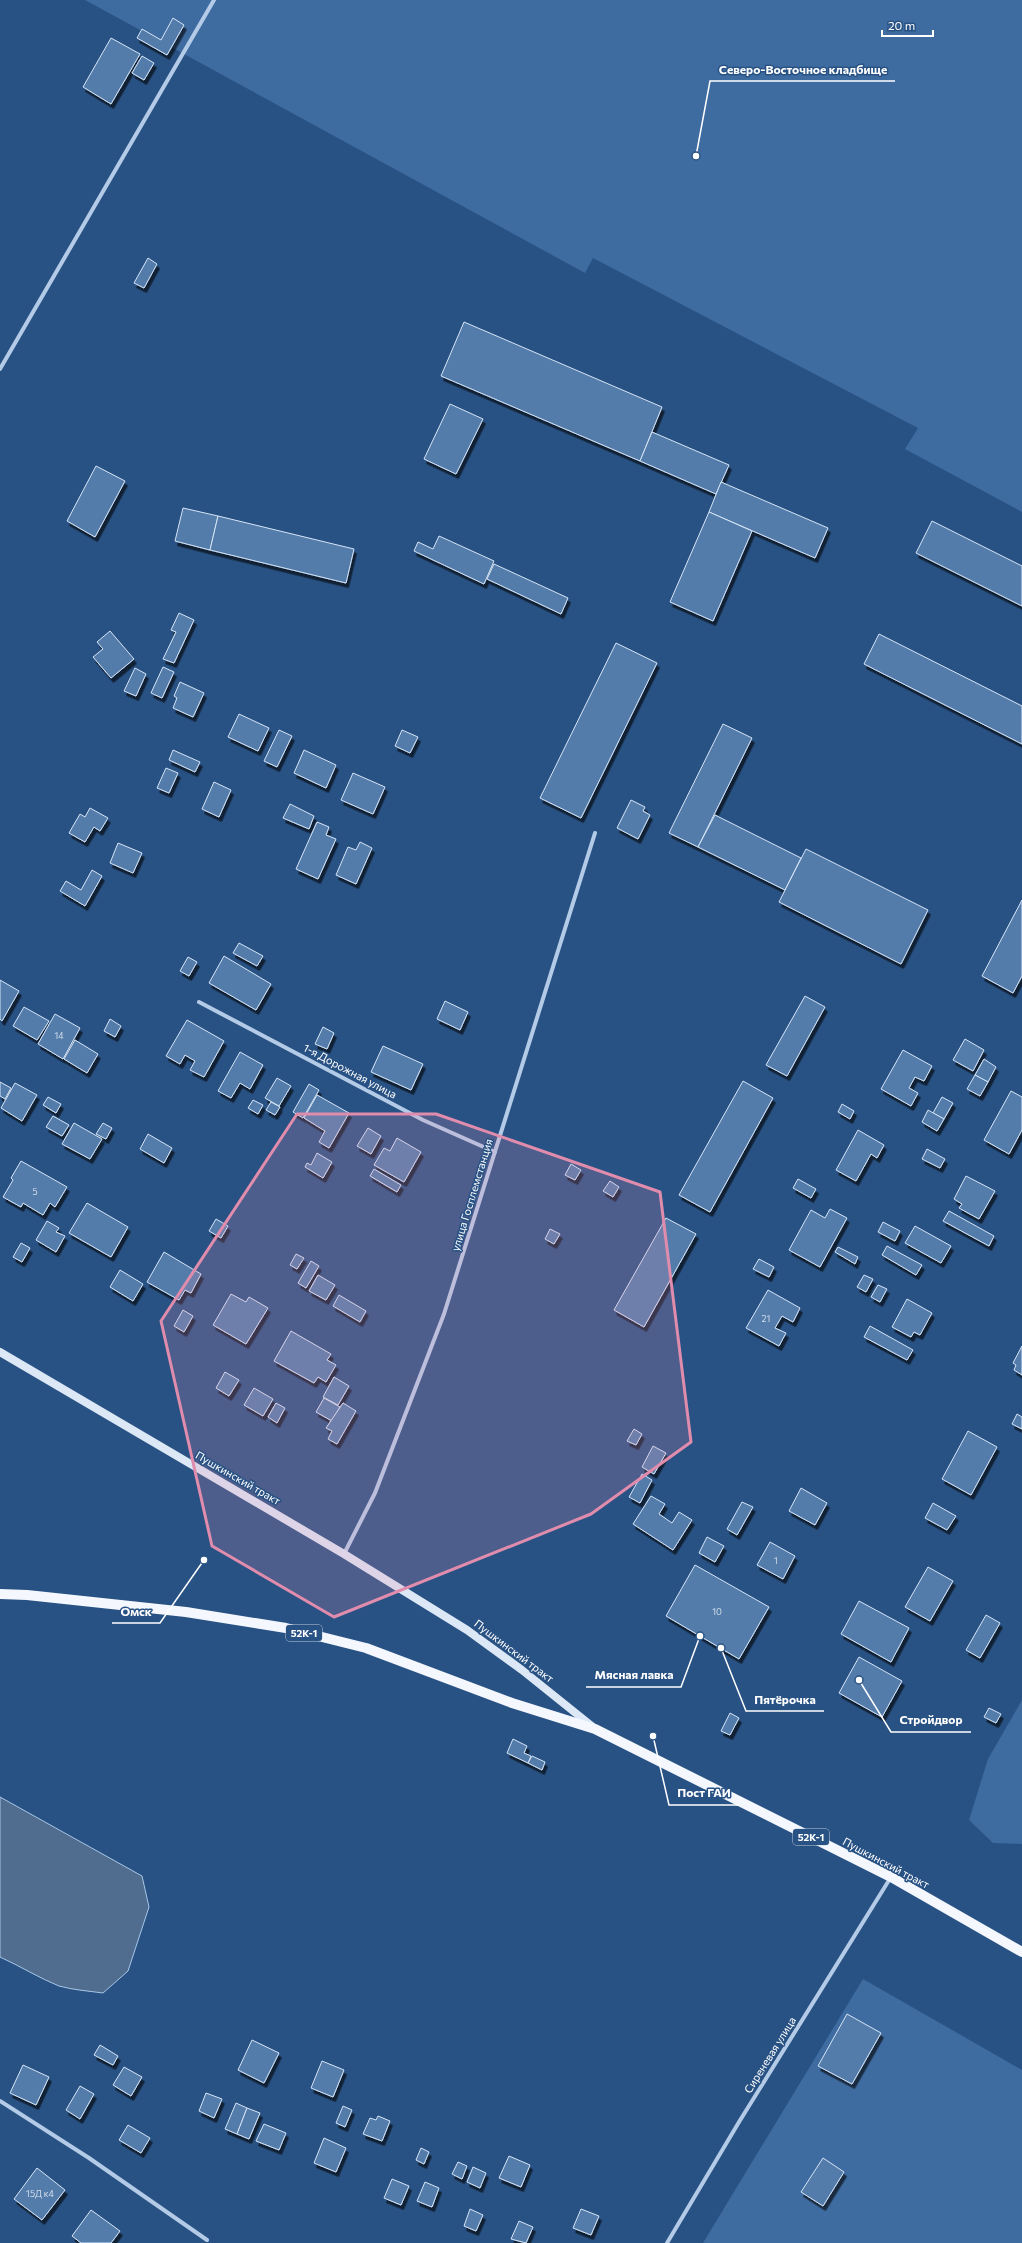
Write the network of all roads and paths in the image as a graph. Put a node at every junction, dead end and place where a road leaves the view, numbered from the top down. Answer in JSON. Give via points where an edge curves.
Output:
{"nodes":[{"id":1,"x":214,"y":0,"type":"edge"},
{"id":2,"x":0,"y":369,"type":"edge"},
{"id":3,"x":594,"y":833,"type":"dead end"},
{"id":4,"x":199,"y":1002,"type":"dead end"},
{"id":5,"x":495,"y":1152,"type":"junction"},
{"id":6,"x":0,"y":1352,"type":"edge"},
{"id":7,"x":344,"y":1554,"type":"junction"},
{"id":8,"x":0,"y":1594,"type":"edge"},
{"id":9,"x":595,"y":1729,"type":"junction"},
{"id":10,"x":891,"y":1877,"type":"junction"},
{"id":11,"x":1022,"y":1952,"type":"edge"},
{"id":12,"x":0,"y":2101,"type":"edge"},
{"id":13,"x":207,"y":2240,"type":"dead end"},
{"id":14,"x":667,"y":2243,"type":"edge"}],
"edges":[{"from":1,"to":2,"type":"street"},
{"from":3,"to":5,"type":"street","name":"улица Госплемстанция"},
{"from":4,"to":5,"type":"street","name":"1-я Дорожная улица","via":[[423,1120]]},
{"from":5,"to":7,"type":"street","name":"улица Госплемстанция","via":[[440,1325],[375,1493]]},
{"from":6,"to":7,"type":"main road","name":"Пушкинский тракт"},
{"from":7,"to":9,"type":"main road","name":"Пушкинский тракт","via":[[467,1630],[522,1670]]},
{"from":8,"to":9,"type":"main road","number":"52К-1","via":[[186,1612],[286,1628],[366,1648],[512,1703]]},
{"from":9,"to":10,"type":"main road","name":"Пушкинский тракт","number":"52К-1"},
{"from":10,"to":11,"type":"main road","name":"Пушкинский тракт","number":"52К-1"},
{"from":10,"to":14,"type":"street","name":"Сиреневая улица"},
{"from":12,"to":13,"type":"street","via":[[89,2158]]}]}
